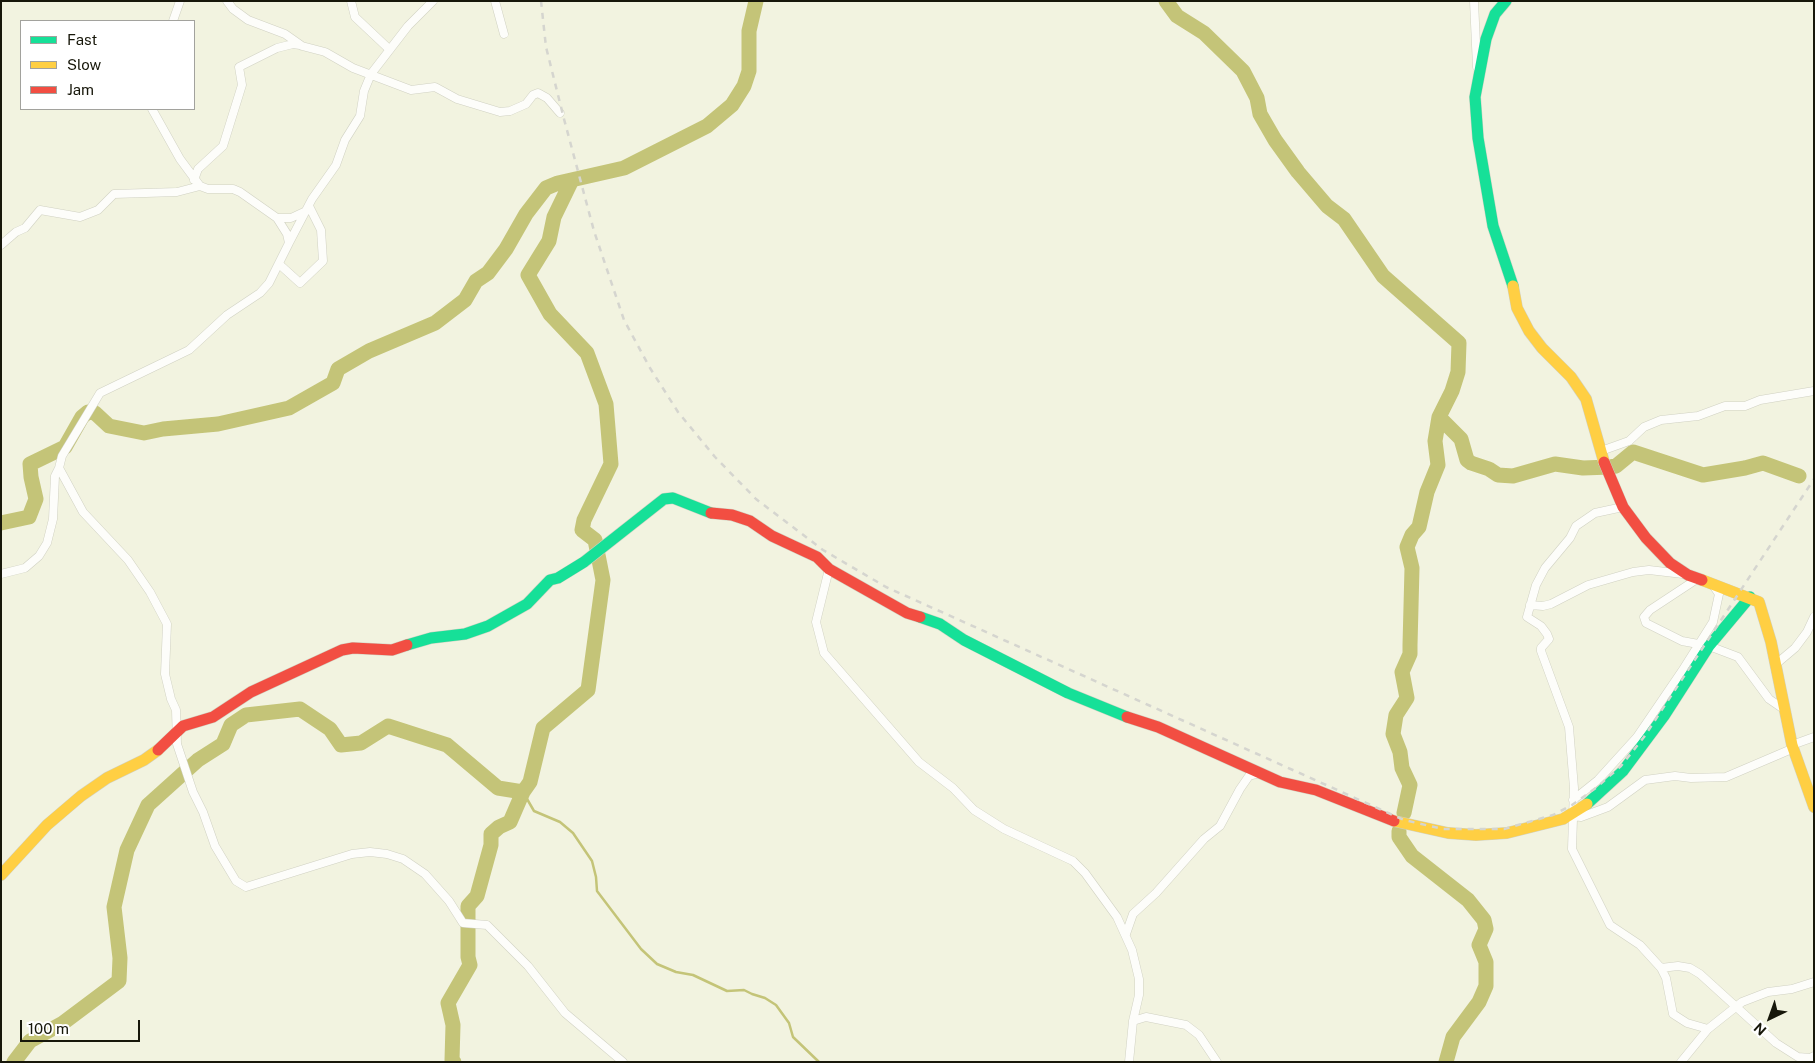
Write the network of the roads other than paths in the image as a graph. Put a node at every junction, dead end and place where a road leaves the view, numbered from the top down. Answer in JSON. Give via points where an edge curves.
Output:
{"nodes":[{"id":1,"x":180,"y":1,"type":"edge"},
{"id":2,"x":226,"y":1,"type":"edge"},
{"id":3,"x":350,"y":1,"type":"edge"},
{"id":4,"x":433,"y":1,"type":"edge"},
{"id":5,"x":495,"y":1,"type":"edge"},
{"id":6,"x":1474,"y":1,"type":"edge"},
{"id":7,"x":1506,"y":1,"type":"edge"},
{"id":8,"x":173,"y":20,"type":"edge"},
{"id":9,"x":504,"y":34,"type":"dead end"},
{"id":10,"x":302,"y":46,"type":"junction"},
{"id":11,"x":389,"y":49,"type":"junction"},
{"id":12,"x":371,"y":74,"type":"junction"},
{"id":13,"x":1477,"y":79,"type":"junction"},
{"id":14,"x":153,"y":110,"type":"edge"},
{"id":15,"x":560,"y":113,"type":"dead end"},
{"id":16,"x":194,"y":180,"type":"junction"},
{"id":17,"x":200,"y":186,"type":"junction"},
{"id":18,"x":308,"y":209,"type":"junction"},
{"id":19,"x":277,"y":218,"type":"junction"},
{"id":20,"x":289,"y":243,"type":"junction"},
{"id":21,"x":1,"y":245,"type":"edge"},
{"id":22,"x":279,"y":264,"type":"junction"},
{"id":23,"x":1814,"y":391,"type":"edge"},
{"id":24,"x":1601,"y":451,"type":"junction"},
{"id":25,"x":59,"y":468,"type":"junction"},
{"id":26,"x":1623,"y":506,"type":"junction"},
{"id":27,"x":829,"y":570,"type":"junction"},
{"id":28,"x":1,"y":574,"type":"edge"},
{"id":29,"x":1692,"y":577,"type":"junction"},
{"id":30,"x":1713,"y":584,"type":"junction"},
{"id":31,"x":1750,"y":597,"type":"junction"},
{"id":32,"x":1530,"y":605,"type":"junction"},
{"id":33,"x":1814,"y":617,"type":"edge"},
{"id":34,"x":1704,"y":645,"type":"junction"},
{"id":35,"x":1776,"y":664,"type":"junction"},
{"id":36,"x":1784,"y":710,"type":"junction"},
{"id":37,"x":176,"y":731,"type":"junction"},
{"id":38,"x":1814,"y":737,"type":"edge"},
{"id":39,"x":1793,"y":746,"type":"junction"},
{"id":40,"x":1260,"y":772,"type":"junction"},
{"id":41,"x":1573,"y":800,"type":"junction"},
{"id":42,"x":1814,"y":807,"type":"edge"},
{"id":43,"x":1572,"y":816,"type":"junction"},
{"id":44,"x":1,"y":875,"type":"edge"},
{"id":45,"x":1126,"y":934,"type":"junction"},
{"id":46,"x":1661,"y":968,"type":"junction"},
{"id":47,"x":1814,"y":982,"type":"edge"},
{"id":48,"x":1736,"y":1006,"type":"junction"},
{"id":49,"x":1133,"y":1021,"type":"junction"},
{"id":50,"x":1708,"y":1029,"type":"junction"},
{"id":51,"x":1814,"y":1056,"type":"edge"},
{"id":52,"x":623,"y":1062,"type":"edge"},
{"id":53,"x":1128,"y":1062,"type":"edge"},
{"id":54,"x":1217,"y":1062,"type":"edge"},
{"id":55,"x":1681,"y":1062,"type":"edge"}],
"edges":[{"from":1,"to":8,"type":"street"},
{"from":2,"to":10,"type":"street","via":[[248,20],[285,34]]},
{"from":3,"to":11,"type":"street","via":[[355,17]]},
{"from":4,"to":11,"type":"street"},
{"from":5,"to":9,"type":"street"},
{"from":6,"to":13,"type":"street"},
{"from":7,"to":13,"type":"street","via":[[1492,20]]},
{"from":10,"to":12,"type":"street","via":[[325,52]]},
{"from":10,"to":16,"type":"street","via":[[293,44],[277,48],[239,67],[242,85],[223,146],[198,169]]},
{"from":11,"to":12,"type":"street"},
{"from":12,"to":15,"type":"street","via":[[411,90],[435,87],[500,112],[526,104],[538,93]]},
{"from":12,"to":18,"type":"street","via":[[364,90],[360,116],[345,140],[336,165]]},
{"from":13,"to":24,"type":"street","via":[[1478,138],[1493,226],[1517,308],[1538,343],[1578,386],[1586,400]]},
{"from":14,"to":16,"type":"street"},
{"from":16,"to":17,"type":"street"},
{"from":17,"to":19,"type":"street","via":[[240,192]]},
{"from":17,"to":21,"type":"street","via":[[176,192],[114,194],[98,210],[80,217],[40,210],[25,228]]},
{"from":18,"to":19,"type":"street","via":[[291,218]]},
{"from":18,"to":20,"type":"street"},
{"from":18,"to":22,"type":"street","via":[[321,230],[323,261],[300,283]]},
{"from":19,"to":20,"type":"street"},
{"from":20,"to":22,"type":"street"},
{"from":22,"to":25,"type":"street","via":[[265,289],[227,315],[189,350],[100,393],[62,456]]},
{"from":23,"to":24,"type":"street","via":[[1760,400],[1744,406],[1725,406],[1698,416],[1661,420],[1644,427],[1629,441]]},
{"from":24,"to":26,"type":"street"},
{"from":25,"to":28,"type":"street","via":[[55,476],[53,519],[47,543],[39,556],[25,568]]},
{"from":25,"to":37,"type":"street","via":[[83,512],[128,560],[167,624],[165,674],[176,710]]},
{"from":26,"to":29,"type":"street","via":[[1663,557]]},
{"from":26,"to":32,"type":"street","via":[[1595,513],[1576,526],[1545,568]]},
{"from":27,"to":37,"type":"street","via":[[817,557],[772,536],[750,521],[711,513],[673,498],[664,499],[584,562],[550,580],[527,604],[488,626],[392,650],[342,650],[251,692],[213,717]]},
{"from":27,"to":40,"type":"street","via":[[907,613],[940,624],[972,645],[1068,693],[1158,727]]},
{"from":27,"to":45,"type":"street","via":[[816,622],[824,653],[918,762],[953,788],[974,810],[1004,829],[1073,861],[1102,895]]},
{"from":29,"to":30,"type":"street"},
{"from":29,"to":32,"type":"street","via":[[1650,570],[1633,572],[1588,585],[1551,604]]},
{"from":29,"to":34,"type":"street","via":[[1644,617],[1652,627],[1682,641]]},
{"from":30,"to":31,"type":"street"},
{"from":30,"to":34,"type":"street","via":[[1719,601]]},
{"from":31,"to":34,"type":"street"},
{"from":31,"to":35,"type":"street","via":[[1762,607]]},
{"from":32,"to":41,"type":"street","via":[[1528,617],[1541,626],[1549,639],[1541,651],[1569,728]]},
{"from":33,"to":35,"type":"street","via":[[1808,632]]},
{"from":34,"to":36,"type":"street","via":[[1738,657],[1769,699]]},
{"from":34,"to":41,"type":"street","via":[[1637,737],[1598,780]]},
{"from":34,"to":43,"type":"street","via":[[1664,716],[1623,771]]},
{"from":35,"to":36,"type":"street"},
{"from":36,"to":39,"type":"street"},
{"from":37,"to":44,"type":"street","via":[[144,760],[107,778],[81,796],[47,826]]},
{"from":37,"to":52,"type":"street","via":[[177,744],[193,792],[215,846],[240,885],[252,887],[352,854],[370,852],[403,859],[425,874],[463,922],[487,925],[528,966],[560,1008]]},
{"from":38,"to":39,"type":"street"},
{"from":39,"to":42,"type":"street"},
{"from":39,"to":43,"type":"street","via":[[1726,776],[1675,776],[1645,780],[1608,807],[1581,817]]},
{"from":40,"to":43,"type":"street","via":[[1280,782],[1316,790],[1403,825],[1448,833],[1507,832]]},
{"from":40,"to":45,"type":"street","via":[[1249,776],[1220,826],[1133,914]]},
{"from":41,"to":43,"type":"street"},
{"from":43,"to":46,"type":"street","via":[[1572,849],[1605,918],[1640,945]]},
{"from":45,"to":49,"type":"street","via":[[1139,979]]},
{"from":46,"to":48,"type":"street","via":[[1690,968],[1710,981]]},
{"from":46,"to":50,"type":"street","via":[[1673,1014],[1687,1023]]},
{"from":47,"to":48,"type":"street","via":[[1792,990],[1768,992]]},
{"from":48,"to":50,"type":"street"},
{"from":48,"to":51,"type":"street","via":[[1784,1050],[1798,1057]]},
{"from":49,"to":53,"type":"street"},
{"from":49,"to":54,"type":"street","via":[[1146,1017],[1186,1025],[1199,1036]]},
{"from":50,"to":55,"type":"street"}]}
